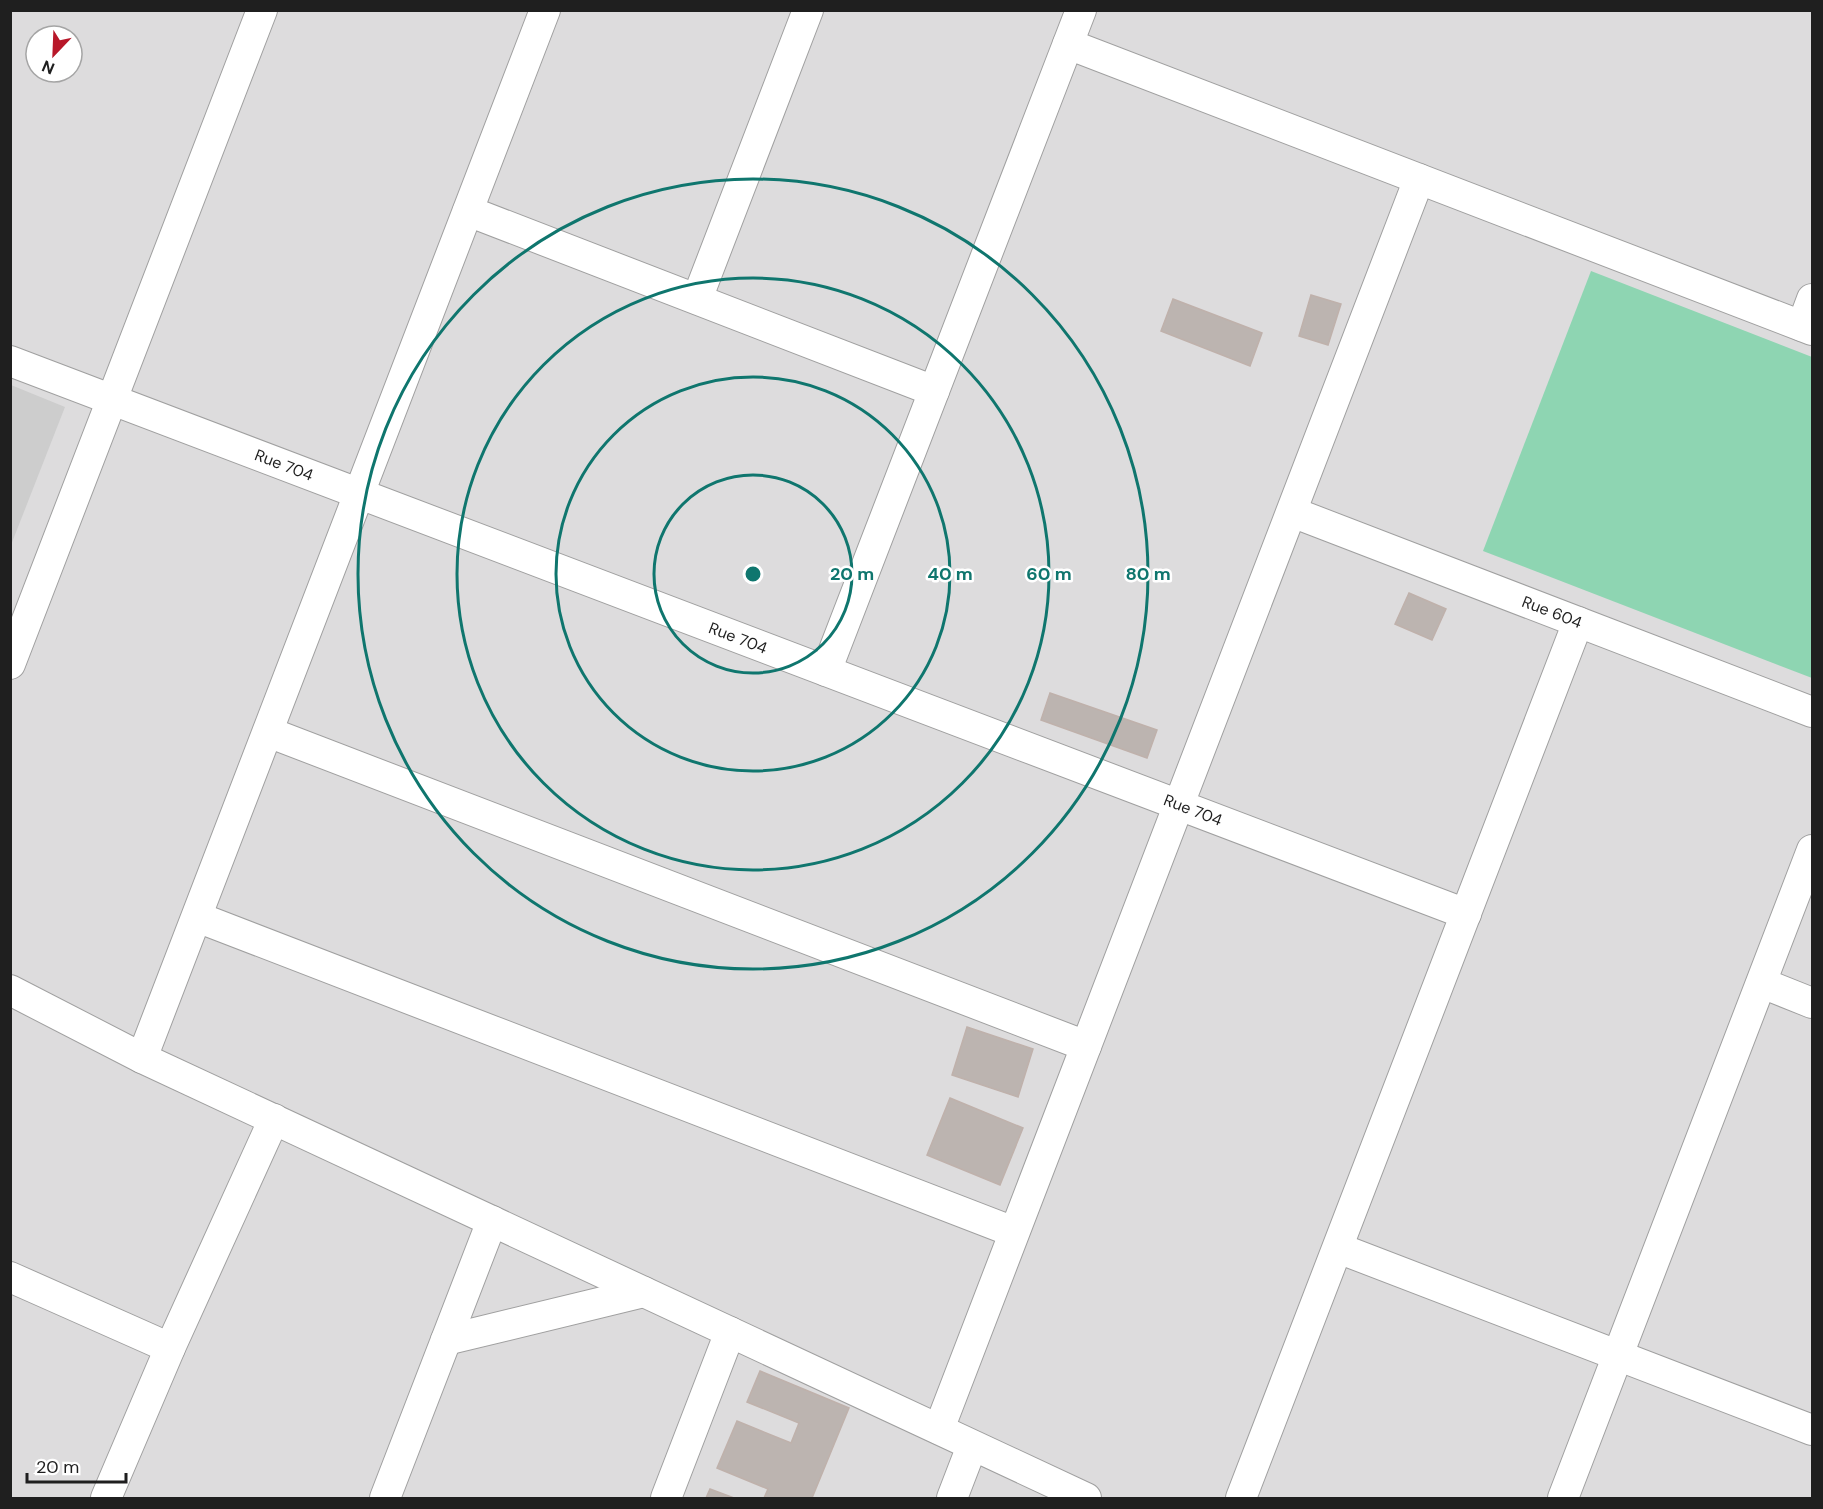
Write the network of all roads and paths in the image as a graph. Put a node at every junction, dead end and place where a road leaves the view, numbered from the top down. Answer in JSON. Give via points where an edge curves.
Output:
{"nodes":[{"id":1,"x":262,"y":10,"type":"edge"},
{"id":2,"x":545,"y":10,"type":"edge"},
{"id":3,"x":808,"y":10,"type":"edge"},
{"id":4,"x":1081,"y":10,"type":"edge"},
{"id":5,"x":1068,"y":44,"type":"junction"},
{"id":6,"x":1419,"y":179,"type":"junction"},
{"id":7,"x":468,"y":211,"type":"junction"},
{"id":8,"x":1812,"y":299,"type":"edge"},
{"id":9,"x":697,"y":300,"type":"junction"},
{"id":10,"x":1807,"y":328,"type":"edge"},
{"id":11,"x":10,"y":361,"type":"edge"},
{"id":12,"x":934,"y":391,"type":"junction"},
{"id":13,"x":112,"y":399,"type":"junction"},
{"id":14,"x":359,"y":494,"type":"junction"},
{"id":15,"x":1292,"y":512,"type":"junction"},
{"id":16,"x":22,"y":599,"type":"edge"},
{"id":17,"x":1578,"y":622,"type":"junction"},
{"id":18,"x":10,"y":664,"type":"edge"},
{"id":19,"x":826,"y":671,"type":"junction"},
{"id":20,"x":1812,"y":712,"type":"edge"},
{"id":21,"x":268,"y":732,"type":"junction"},
{"id":22,"x":1179,"y":805,"type":"junction"},
{"id":23,"x":1812,"y":850,"type":"edge"},
{"id":24,"x":1466,"y":914,"type":"junction"},
{"id":25,"x":197,"y":917,"type":"junction"},
{"id":26,"x":1762,"y":983,"type":"junction"},
{"id":27,"x":10,"y":990,"type":"edge"},
{"id":28,"x":1812,"y":1003,"type":"edge"},
{"id":29,"x":1086,"y":1046,"type":"junction"},
{"id":30,"x":142,"y":1058,"type":"junction"},
{"id":31,"x":274,"y":1119,"type":"junction"},
{"id":32,"x":492,"y":1221,"type":"junction"},
{"id":33,"x":1014,"y":1232,"type":"junction"},
{"id":34,"x":1338,"y":1248,"type":"junction"},
{"id":35,"x":10,"y":1277,"type":"edge"},
{"id":36,"x":644,"y":1292,"type":"junction"},
{"id":37,"x":730,"y":1332,"type":"junction"},
{"id":38,"x":446,"y":1340,"type":"junction"},
{"id":39,"x":170,"y":1348,"type":"junction"},
{"id":40,"x":1618,"y":1355,"type":"junction"},
{"id":41,"x":939,"y":1429,"type":"junction"},
{"id":42,"x":1812,"y":1430,"type":"edge"},
{"id":43,"x":972,"y":1446,"type":"junction"},
{"id":44,"x":106,"y":1498,"type":"edge"},
{"id":45,"x":385,"y":1498,"type":"edge"},
{"id":46,"x":666,"y":1498,"type":"edge"},
{"id":47,"x":952,"y":1498,"type":"edge"},
{"id":48,"x":1086,"y":1498,"type":"edge"},
{"id":49,"x":1241,"y":1498,"type":"edge"},
{"id":50,"x":1563,"y":1498,"type":"edge"}],
"edges":[{"from":1,"to":13,"type":"street"},
{"from":2,"to":7,"type":"street"},
{"from":3,"to":9,"type":"street"},
{"from":4,"to":5,"type":"street"},
{"from":5,"to":6,"type":"street"},
{"from":5,"to":12,"type":"street"},
{"from":6,"to":10,"type":"street"},
{"from":6,"to":15,"type":"street"},
{"from":7,"to":9,"type":"street"},
{"from":7,"to":14,"type":"street"},
{"from":8,"to":10,"type":"street"},
{"from":9,"to":12,"type":"street"},
{"from":11,"to":13,"type":"street","name":"Rue 704"},
{"from":12,"to":19,"type":"street"},
{"from":13,"to":14,"type":"street","name":"Rue 704"},
{"from":13,"to":16,"type":"street"},
{"from":14,"to":19,"type":"street","name":"Rue 704"},
{"from":14,"to":21,"type":"street"},
{"from":15,"to":17,"type":"street","name":"Rue 604"},
{"from":15,"to":22,"type":"street"},
{"from":16,"to":18,"type":"street"},
{"from":17,"to":20,"type":"street","name":"Rue 604"},
{"from":17,"to":24,"type":"street"},
{"from":19,"to":22,"type":"street","name":"Rue 704"},
{"from":21,"to":25,"type":"street"},
{"from":21,"to":29,"type":"street"},
{"from":22,"to":24,"type":"street","name":"Rue 704"},
{"from":22,"to":29,"type":"street"},
{"from":23,"to":26,"type":"street"},
{"from":24,"to":34,"type":"street"},
{"from":25,"to":30,"type":"street"},
{"from":25,"to":33,"type":"street"},
{"from":26,"to":28,"type":"street"},
{"from":26,"to":40,"type":"street"},
{"from":27,"to":30,"type":"street"},
{"from":29,"to":33,"type":"street"},
{"from":30,"to":31,"type":"street"},
{"from":31,"to":32,"type":"street"},
{"from":31,"to":39,"type":"street"},
{"from":32,"to":36,"type":"street"},
{"from":32,"to":38,"type":"street"},
{"from":33,"to":41,"type":"street"},
{"from":34,"to":40,"type":"street"},
{"from":34,"to":49,"type":"street"},
{"from":35,"to":39,"type":"street"},
{"from":36,"to":37,"type":"street"},
{"from":36,"to":38,"type":"street"},
{"from":37,"to":41,"type":"street"},
{"from":37,"to":46,"type":"street"},
{"from":38,"to":45,"type":"street"},
{"from":39,"to":44,"type":"street"},
{"from":40,"to":42,"type":"street"},
{"from":40,"to":50,"type":"street"},
{"from":41,"to":43,"type":"street"},
{"from":43,"to":47,"type":"street"},
{"from":43,"to":48,"type":"street"}]}
